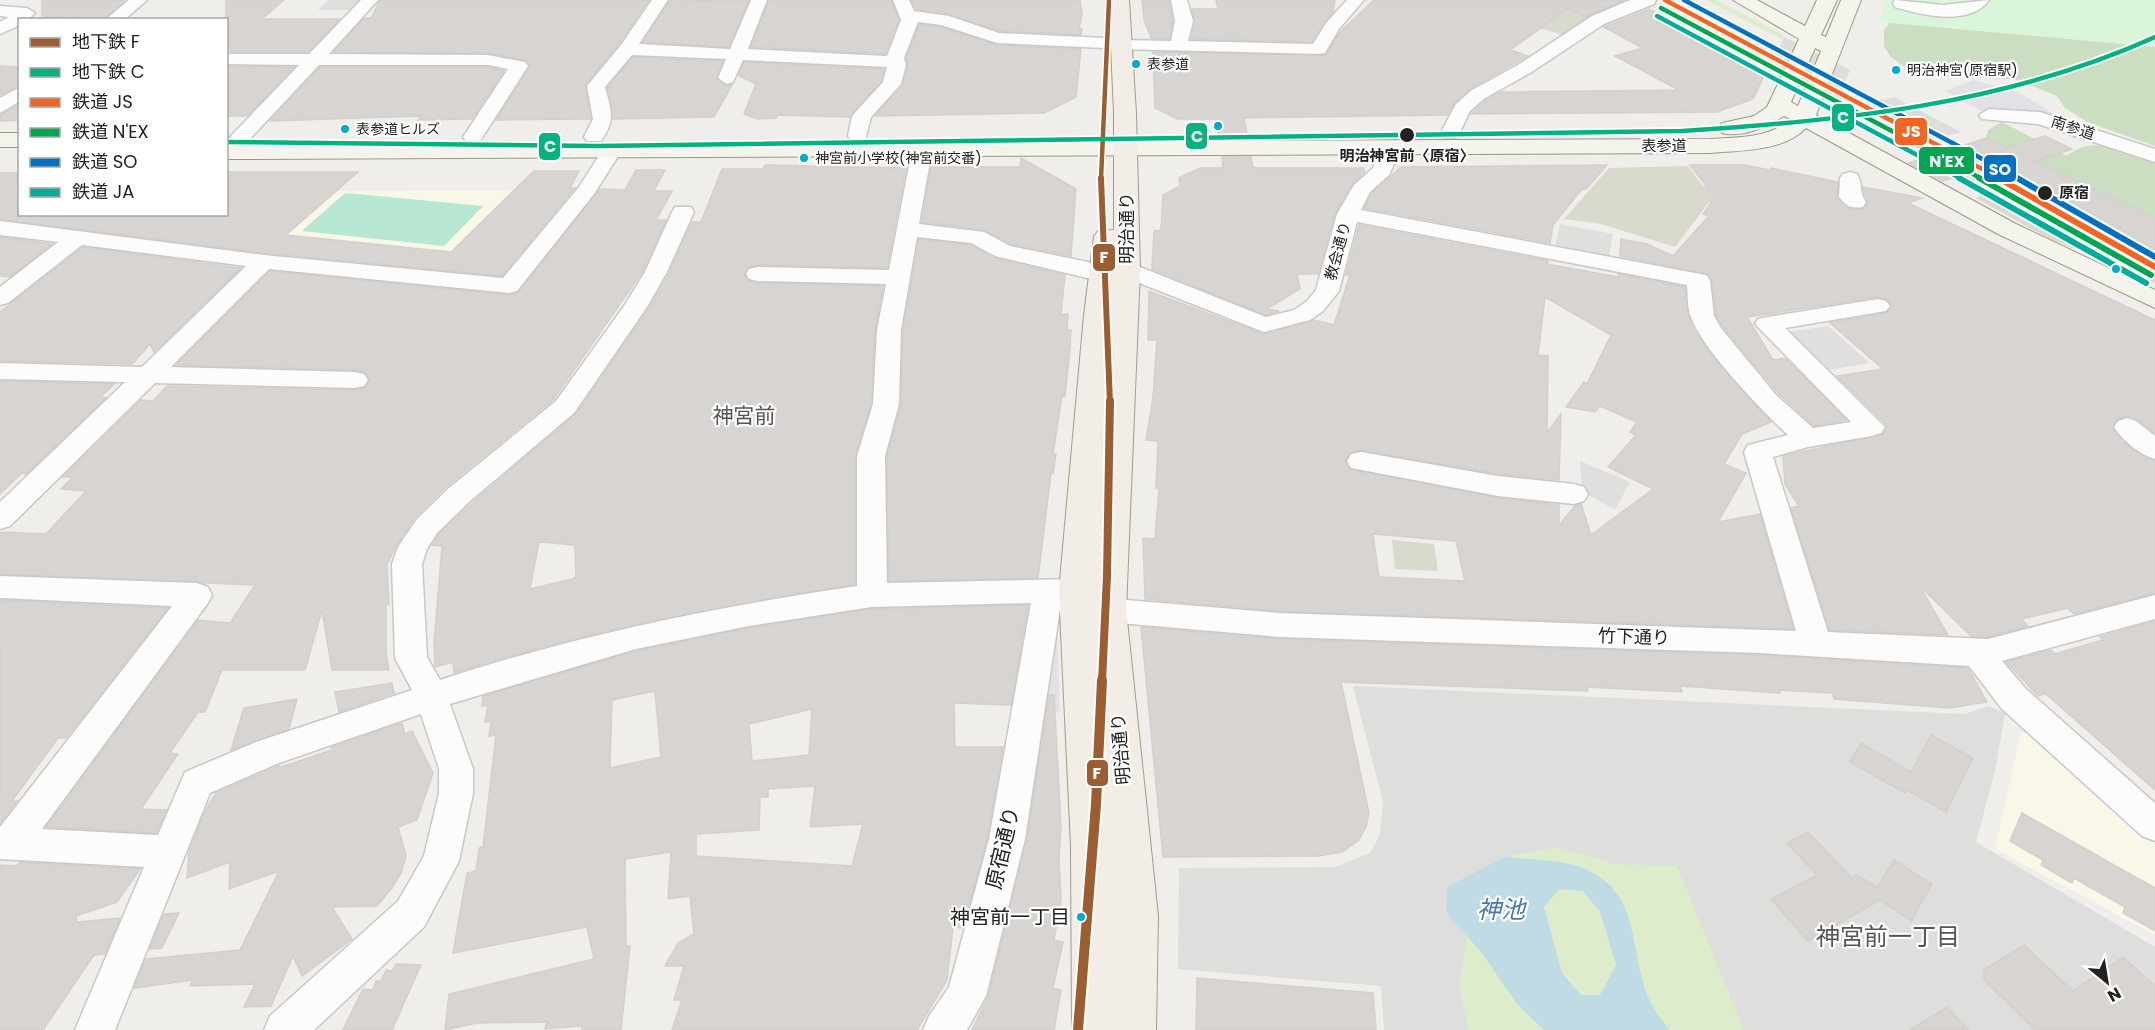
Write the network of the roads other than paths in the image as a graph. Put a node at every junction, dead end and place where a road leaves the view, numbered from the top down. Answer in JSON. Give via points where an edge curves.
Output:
{"nodes":[{"id":1,"x":139,"y":0,"type":"edge"},
{"id":2,"x":370,"y":0,"type":"edge"},
{"id":3,"x":660,"y":0,"type":"edge"},
{"id":4,"x":759,"y":0,"type":"edge"},
{"id":5,"x":901,"y":0,"type":"edge"},
{"id":6,"x":1103,"y":0,"type":"edge"},
{"id":7,"x":1119,"y":0,"type":"edge"},
{"id":8,"x":1179,"y":0,"type":"edge"},
{"id":9,"x":1356,"y":0,"type":"edge"},
{"id":10,"x":1744,"y":0,"type":"edge"},
{"id":11,"x":1851,"y":0,"type":"edge"},
{"id":12,"x":1882,"y":0,"type":"edge"},
{"id":13,"x":1980,"y":0,"type":"edge"},
{"id":14,"x":1645,"y":1,"type":"edge"},
{"id":15,"x":1904,"y":1,"type":"edge"},
{"id":16,"x":1825,"y":3,"type":"edge"},
{"id":17,"x":0,"y":11,"type":"edge"},
{"id":18,"x":910,"y":16,"type":"junction"},
{"id":19,"x":18,"y":18,"type":"edge"},
{"id":20,"x":19,"y":18,"type":"edge"},
{"id":21,"x":116,"y":18,"type":"edge"},
{"id":22,"x":0,"y":29,"type":"edge"},
{"id":23,"x":1806,"y":41,"type":"junction"},
{"id":24,"x":1113,"y":44,"type":"junction"},
{"id":25,"x":1178,"y":47,"type":"junction"},
{"id":26,"x":627,"y":49,"type":"junction"},
{"id":27,"x":1829,"y":53,"type":"junction"},
{"id":28,"x":736,"y":55,"type":"junction"},
{"id":29,"x":314,"y":59,"type":"junction"},
{"id":30,"x":228,"y":60,"type":"edge"},
{"id":31,"x":896,"y":62,"type":"junction"},
{"id":32,"x":727,"y":78,"type":"dead end"},
{"id":33,"x":18,"y":94,"type":"edge"},
{"id":34,"x":1780,"y":104,"type":"junction"},
{"id":35,"x":0,"y":107,"type":"edge"},
{"id":36,"x":1989,"y":115,"type":"dead end"},
{"id":37,"x":1804,"y":118,"type":"junction"},
{"id":38,"x":1450,"y":134,"type":"junction"},
{"id":39,"x":858,"y":136,"type":"junction"},
{"id":40,"x":473,"y":137,"type":"junction"},
{"id":41,"x":0,"y":140,"type":"edge"},
{"id":42,"x":18,"y":140,"type":"edge"},
{"id":43,"x":1117,"y":142,"type":"junction"},
{"id":44,"x":231,"y":143,"type":"edge"},
{"id":45,"x":603,"y":144,"type":"junction"},
{"id":46,"x":1380,"y":148,"type":"junction"},
{"id":47,"x":922,"y":150,"type":"junction"},
{"id":48,"x":0,"y":153,"type":"edge"},
{"id":49,"x":18,"y":153,"type":"edge"},
{"id":50,"x":2155,"y":156,"type":"edge"},
{"id":51,"x":1850,"y":178,"type":"dead end"},
{"id":52,"x":1855,"y":202,"type":"dead end"},
{"id":53,"x":683,"y":212,"type":"dead end"},
{"id":54,"x":1348,"y":214,"type":"junction"},
{"id":55,"x":0,"y":228,"type":"edge"},
{"id":56,"x":906,"y":229,"type":"junction"},
{"id":57,"x":77,"y":238,"type":"junction"},
{"id":58,"x":264,"y":262,"type":"junction"},
{"id":59,"x":1115,"y":272,"type":"junction"},
{"id":60,"x":757,"y":274,"type":"dead end"},
{"id":61,"x":898,"y":277,"type":"junction"},
{"id":62,"x":0,"y":298,"type":"edge"},
{"id":63,"x":2155,"y":300,"type":"edge"},
{"id":64,"x":1878,"y":306,"type":"dead end"},
{"id":65,"x":0,"y":371,"type":"edge"},
{"id":66,"x":146,"y":375,"type":"junction"},
{"id":67,"x":355,"y":380,"type":"dead end"},
{"id":68,"x":2127,"y":427,"type":"dead end"},
{"id":69,"x":1808,"y":438,"type":"junction"},
{"id":70,"x":2155,"y":450,"type":"edge"},
{"id":71,"x":1361,"y":461,"type":"dead end"},
{"id":72,"x":1574,"y":494,"type":"dead end"},
{"id":73,"x":0,"y":519,"type":"edge"},
{"id":74,"x":0,"y":587,"type":"edge"},
{"id":75,"x":1063,"y":591,"type":"junction"},
{"id":76,"x":872,"y":595,"type":"junction"},
{"id":77,"x":2155,"y":608,"type":"edge"},
{"id":78,"x":1108,"y":610,"type":"junction"},
{"id":79,"x":1816,"y":644,"type":"junction"},
{"id":80,"x":1977,"y":653,"type":"junction"},
{"id":81,"x":431,"y":695,"type":"junction"},
{"id":82,"x":2155,"y":825,"type":"edge"},
{"id":83,"x":5,"y":843,"type":"edge"},
{"id":84,"x":168,"y":852,"type":"junction"},
{"id":85,"x":94,"y":1030,"type":"edge"},
{"id":86,"x":284,"y":1030,"type":"edge"},
{"id":87,"x":943,"y":1030,"type":"edge"},
{"id":88,"x":1095,"y":1030,"type":"edge"},
{"id":89,"x":1133,"y":1030,"type":"edge"}],
"edges":[{"from":1,"to":21,"type":"street"},
{"from":2,"to":29,"type":"street"},
{"from":3,"to":26,"type":"street"},
{"from":4,"to":28,"type":"street"},
{"from":5,"to":18,"type":"street","via":[[902,9]]},
{"from":6,"to":24,"type":"main road","name":"明治通り"},
{"from":7,"to":24,"type":"main road","name":"明治通り"},
{"from":8,"to":25,"type":"street","via":[[1184,21]]},
{"from":9,"to":25,"type":"street","via":[[1319,49]]},
{"from":10,"to":16,"type":"main road","via":[[1784,10],[1809,10]]},
{"from":10,"to":23,"type":"main road"},
{"from":11,"to":27,"type":"main road"},
{"from":12,"to":15,"type":"street"},
{"from":13,"to":15,"type":"street","via":[[1971,7],[1943,10],[1915,8]]},
{"from":14,"to":38,"type":"street","via":[[1574,33],[1524,69],[1490,87],[1464,106]]},
{"from":16,"to":23,"type":"main road","name":"表参道"},
{"from":17,"to":20,"type":"street","via":[[27,13]]},
{"from":18,"to":24,"type":"street","via":[[943,20],[997,38]]},
{"from":18,"to":31,"type":"street"},
{"from":19,"to":22,"type":"street"},
{"from":23,"to":27,"type":"main road"},
{"from":23,"to":34,"type":"main road","name":"表参道"},
{"from":24,"to":25,"type":"street"},
{"from":24,"to":43,"type":"main road","name":"明治通り"},
{"from":26,"to":28,"type":"street"},
{"from":26,"to":45,"type":"street","via":[[596,86]]},
{"from":27,"to":37,"type":"main road"},
{"from":28,"to":31,"type":"street"},
{"from":28,"to":32,"type":"street"},
{"from":29,"to":30,"type":"street"},
{"from":29,"to":40,"type":"street","via":[[488,60],[519,66]]},
{"from":29,"to":44,"type":"street"},
{"from":31,"to":39,"type":"street","via":[[892,84],[862,116]]},
{"from":33,"to":35,"type":"street"},
{"from":34,"to":37,"type":"main road"},
{"from":34,"to":38,"type":"main road","name":"表参道","via":[[1761,121],[1708,131]]},
{"from":36,"to":50,"type":"street","name":"南参道","via":[[2040,118]]},
{"from":37,"to":46,"type":"main road","name":"表参道","via":[[1792,130],[1778,136],[1710,146]]},
{"from":37,"to":63,"type":"main road","via":[[2007,229]]},
{"from":38,"to":43,"type":"main road","name":"表参道"},
{"from":39,"to":43,"type":"main road","name":"表参道"},
{"from":39,"to":45,"type":"main road","name":"表参道"},
{"from":40,"to":44,"type":"main road","name":"表参道"},
{"from":40,"to":45,"type":"main road","name":"表参道"},
{"from":41,"to":42,"type":"main road"},
{"from":43,"to":46,"type":"main road","name":"表参道"},
{"from":43,"to":47,"type":"main road","name":"表参道"},
{"from":43,"to":59,"type":"main road","name":"明治通り"},
{"from":44,"to":45,"type":"main road","name":"表参道"},
{"from":45,"to":47,"type":"main road","name":"表参道"},
{"from":45,"to":58,"type":"street","via":[[586,190],[508,286]]},
{"from":46,"to":54,"type":"street","name":"教会通り","via":[[1385,162],[1383,171],[1361,189]]},
{"from":47,"to":56,"type":"street"},
{"from":48,"to":49,"type":"main road"},
{"from":51,"to":52,"type":"street","via":[[1850,197]]},
{"from":53,"to":81,"type":"street","via":[[635,307],[565,407],[459,495],[427,526],[413,547],[407,564],[411,658]]},
{"from":54,"to":59,"type":"street","name":"教会通り","via":[[1327,291],[1302,315],[1264,325]]},
{"from":54,"to":69,"type":"street","via":[[1698,280],[1702,316],[1710,331],[1767,401]]},
{"from":55,"to":57,"type":"street"},
{"from":56,"to":59,"type":"street","name":"教会通り","via":[[976,237],[1003,251]]},
{"from":56,"to":61,"type":"street"},
{"from":57,"to":58,"type":"street"},
{"from":57,"to":62,"type":"street"},
{"from":58,"to":66,"type":"street"},
{"from":59,"to":75,"type":"main road","name":"明治通り","via":[[1098,315]]},
{"from":59,"to":78,"type":"main road","name":"明治通り"},
{"from":60,"to":61,"type":"street"},
{"from":61,"to":76,"type":"street","via":[[889,330],[886,404],[871,456]]},
{"from":64,"to":69,"type":"street","via":[[1767,324],[1872,427]]},
{"from":65,"to":66,"type":"street"},
{"from":66,"to":67,"type":"street"},
{"from":66,"to":73,"type":"street"},
{"from":68,"to":70,"type":"street"},
{"from":69,"to":79,"type":"street","via":[[1758,452]]},
{"from":71,"to":72,"type":"street","via":[[1498,486]]},
{"from":74,"to":83,"type":"street","via":[[197,595]]},
{"from":75,"to":76,"type":"street"},
{"from":75,"to":78,"type":"street"},
{"from":75,"to":87,"type":"street","name":"原宿通り","via":[[1032,694],[1007,839],[966,996]]},
{"from":75,"to":88,"type":"main road","name":"明治通り","via":[[1092,846]]},
{"from":76,"to":81,"type":"street","via":[[749,614],[627,639]]},
{"from":77,"to":80,"type":"street","name":"竹下通り"},
{"from":78,"to":79,"type":"street","name":"竹下通り","via":[[1280,625]]},
{"from":78,"to":89,"type":"main road","name":"明治通り","via":[[1136,916]]},
{"from":79,"to":80,"type":"street","name":"竹下通り"},
{"from":80,"to":82,"type":"street","via":[[2014,699]]},
{"from":81,"to":84,"type":"street","via":[[268,752],[197,783]]},
{"from":81,"to":86,"type":"street","via":[[456,769],[456,793],[441,861],[411,914]]},
{"from":83,"to":84,"type":"street"},
{"from":84,"to":85,"type":"street"}]}
